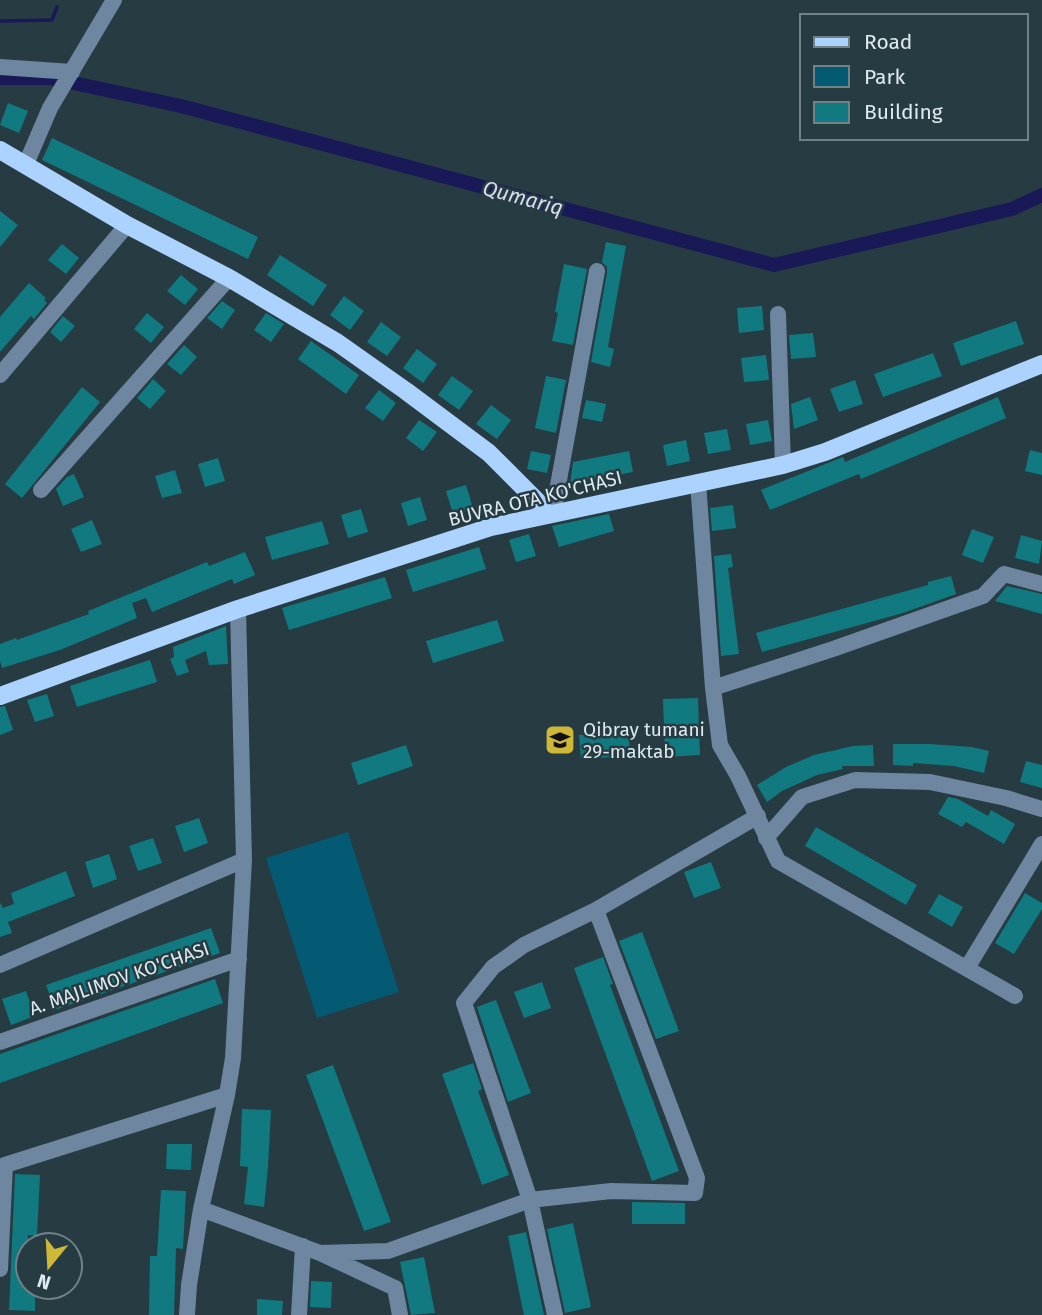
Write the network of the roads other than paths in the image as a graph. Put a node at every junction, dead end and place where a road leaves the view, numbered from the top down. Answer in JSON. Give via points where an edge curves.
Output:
{"nodes":[{"id":1,"x":114,"y":0,"type":"edge"},
{"id":2,"x":0,"y":67,"type":"edge"},
{"id":3,"x":72,"y":72,"type":"junction"},
{"id":4,"x":0,"y":150,"type":"edge"},
{"id":5,"x":26,"y":164,"type":"junction"},
{"id":6,"x":127,"y":225,"type":"junction"},
{"id":7,"x":597,"y":271,"type":"dead end"},
{"id":8,"x":229,"y":278,"type":"junction"},
{"id":9,"x":778,"y":314,"type":"dead end"},
{"id":10,"x":1042,"y":363,"type":"edge"},
{"id":11,"x":0,"y":375,"type":"edge"},
{"id":12,"x":783,"y":465,"type":"junction"},
{"id":13,"x":698,"y":482,"type":"junction"},
{"id":14,"x":41,"y":490,"type":"dead end"},
{"id":15,"x":550,"y":514,"type":"junction"},
{"id":16,"x":1042,"y":584,"type":"edge"},
{"id":17,"x":238,"y":609,"type":"junction"},
{"id":18,"x":712,"y":688,"type":"junction"},
{"id":19,"x":0,"y":696,"type":"edge"},
{"id":20,"x":1042,"y":809,"type":"edge"},
{"id":21,"x":758,"y":816,"type":"junction"},
{"id":22,"x":766,"y":838,"type":"junction"},
{"id":23,"x":1042,"y":844,"type":"edge"},
{"id":24,"x":244,"y":860,"type":"junction"},
{"id":25,"x":596,"y":909,"type":"junction"},
{"id":26,"x":239,"y":958,"type":"junction"},
{"id":27,"x":0,"y":965,"type":"edge"},
{"id":28,"x":967,"y":968,"type":"junction"},
{"id":29,"x":1015,"y":996,"type":"dead end"},
{"id":30,"x":0,"y":1042,"type":"edge"},
{"id":31,"x":227,"y":1095,"type":"junction"},
{"id":32,"x":530,"y":1200,"type":"junction"},
{"id":33,"x":201,"y":1209,"type":"junction"},
{"id":34,"x":303,"y":1246,"type":"junction"},
{"id":35,"x":320,"y":1253,"type":"junction"},
{"id":36,"x":0,"y":1269,"type":"edge"},
{"id":37,"x":187,"y":1315,"type":"edge"},
{"id":38,"x":299,"y":1315,"type":"edge"},
{"id":39,"x":400,"y":1315,"type":"edge"},
{"id":40,"x":555,"y":1315,"type":"edge"}],
"edges":[{"from":1,"to":3,"type":"street"},
{"from":2,"to":3,"type":"street"},
{"from":3,"to":5,"type":"street","via":[[50,108]]},
{"from":4,"to":5,"type":"main road"},
{"from":5,"to":6,"type":"main road"},
{"from":6,"to":8,"type":"main road"},
{"from":6,"to":11,"type":"street"},
{"from":7,"to":15,"type":"street"},
{"from":8,"to":14,"type":"street"},
{"from":8,"to":15,"type":"main road","via":[[338,343],[406,391],[489,453]]},
{"from":9,"to":12,"type":"street"},
{"from":10,"to":12,"type":"main road","name":"BUVRA OTA KO'CHASI"},
{"from":12,"to":13,"type":"main road","name":"BUVRA OTA KO'CHASI"},
{"from":13,"to":15,"type":"main road","name":"BUVRA OTA KO'CHASI"},
{"from":13,"to":18,"type":"street"},
{"from":15,"to":17,"type":"main road","name":"BUVRA OTA KO'CHASI","via":[[491,527]]},
{"from":16,"to":18,"type":"street","via":[[1004,574],[983,596]]},
{"from":17,"to":19,"type":"main road","name":"BUVRA OTA KO'CHASI"},
{"from":17,"to":24,"type":"street","name":"A. MAJLIMOV KO'CHASI"},
{"from":18,"to":21,"type":"street","via":[[720,745]]},
{"from":20,"to":22,"type":"street","via":[[930,782],[855,780],[803,797]]},
{"from":21,"to":22,"type":"street"},
{"from":21,"to":25,"type":"street"},
{"from":22,"to":28,"type":"street","via":[[778,861]]},
{"from":23,"to":28,"type":"street"},
{"from":24,"to":26,"type":"street","name":"A. MAJLIMOV KO'CHASI"},
{"from":24,"to":27,"type":"street"},
{"from":25,"to":32,"type":"street","via":[[524,945],[493,967],[464,1003]]},
{"from":25,"to":32,"type":"street","via":[[697,1178],[695,1193],[611,1191]]},
{"from":26,"to":30,"type":"street","name":"A. MAJLIMOV KO'CHASI"},
{"from":26,"to":31,"type":"street"},
{"from":28,"to":29,"type":"street"},
{"from":31,"to":33,"type":"street"},
{"from":31,"to":36,"type":"street","via":[[5,1165]]},
{"from":32,"to":35,"type":"street","via":[[388,1251]]},
{"from":32,"to":40,"type":"street"},
{"from":33,"to":34,"type":"street"},
{"from":33,"to":37,"type":"street"},
{"from":34,"to":35,"type":"street"},
{"from":34,"to":38,"type":"street"},
{"from":35,"to":39,"type":"street","via":[[395,1288]]}]}
